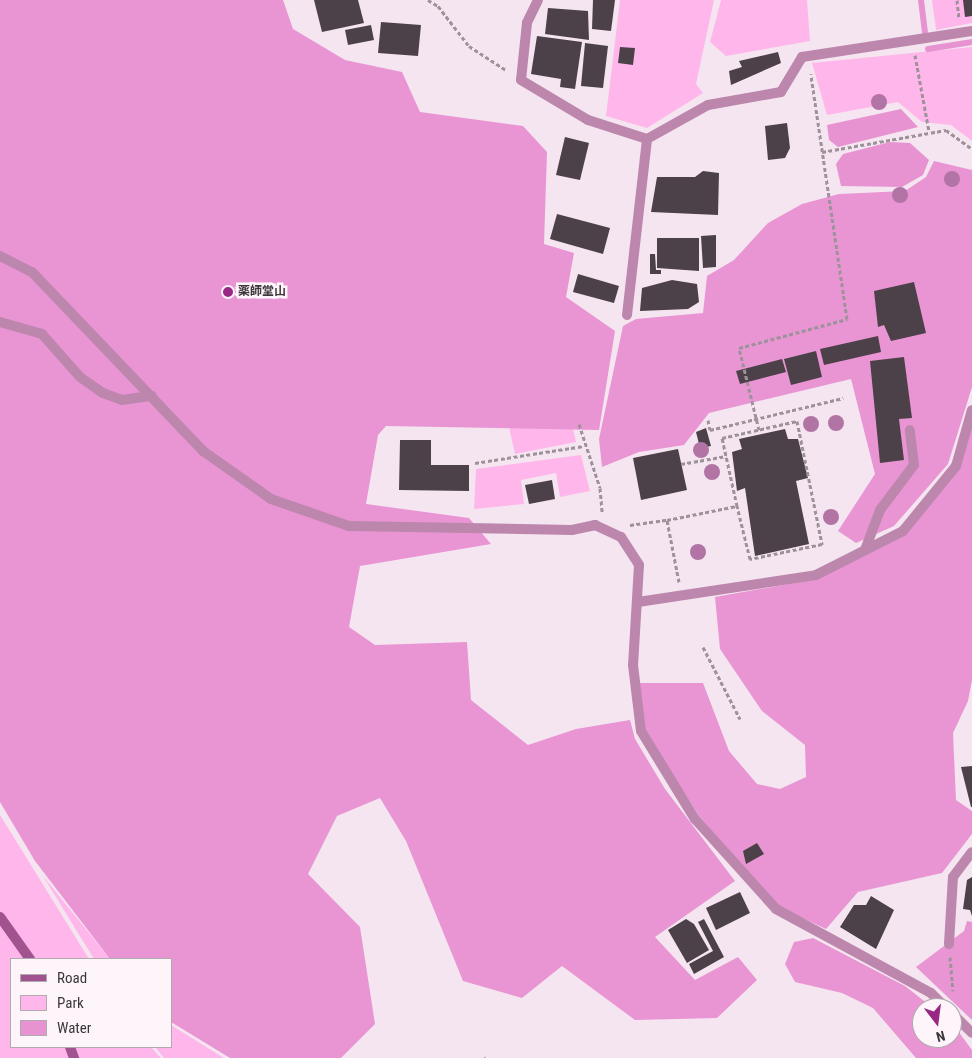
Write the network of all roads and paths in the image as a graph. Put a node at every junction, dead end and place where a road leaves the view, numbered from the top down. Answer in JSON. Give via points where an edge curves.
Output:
{"nodes":[{"id":1,"x":428,"y":0,"type":"edge"},
{"id":2,"x":538,"y":0,"type":"edge"},
{"id":3,"x":972,"y":31,"type":"edge"},
{"id":4,"x":912,"y":40,"type":"junction"},
{"id":5,"x":808,"y":56,"type":"junction"},
{"id":6,"x":521,"y":80,"type":"junction"},
{"id":7,"x":929,"y":131,"type":"junction"},
{"id":8,"x":647,"y":139,"type":"junction"},
{"id":9,"x":972,"y":149,"type":"edge"},
{"id":10,"x":822,"y":152,"type":"junction"},
{"id":11,"x":0,"y":256,"type":"edge"},
{"id":12,"x":627,"y":315,"type":"dead end"},
{"id":13,"x":0,"y":322,"type":"edge"},
{"id":14,"x":152,"y":396,"type":"junction"},
{"id":15,"x":843,"y":398,"type":"dead end"},
{"id":16,"x":972,"y":410,"type":"edge"},
{"id":17,"x":757,"y":419,"type":"junction"},
{"id":18,"x":708,"y":420,"type":"dead end"},
{"id":19,"x":578,"y":424,"type":"dead end"},
{"id":20,"x":759,"y":430,"type":"junction"},
{"id":21,"x":910,"y":430,"type":"dead end"},
{"id":22,"x":584,"y":446,"type":"junction"},
{"id":23,"x":726,"y":456,"type":"junction"},
{"id":24,"x":475,"y":463,"type":"dead end"},
{"id":25,"x":681,"y":464,"type":"dead end"},
{"id":26,"x":737,"y":506,"type":"junction"},
{"id":27,"x":667,"y":520,"type":"junction"},
{"id":28,"x":604,"y":529,"type":"junction"},
{"id":29,"x":865,"y":550,"type":"junction"},
{"id":30,"x":683,"y":597,"type":"junction"},
{"id":31,"x":638,"y":602,"type":"junction"},
{"id":32,"x":703,"y":647,"type":"dead end"},
{"id":33,"x":740,"y":719,"type":"dead end"},
{"id":34,"x":972,"y":852,"type":"edge"},
{"id":35,"x":0,"y":917,"type":"edge"},
{"id":36,"x":949,"y":944,"type":"joint"},
{"id":37,"x":29,"y":958,"type":"edge"},
{"id":38,"x":936,"y":998,"type":"edge"},
{"id":39,"x":952,"y":998,"type":"edge"},
{"id":40,"x":962,"y":1024,"type":"edge"},
{"id":41,"x":972,"y":1033,"type":"edge"}],
"edges":[{"from":1,"to":6,"type":"path","via":[[438,6],[469,46]]},
{"from":2,"to":6,"type":"street","via":[[527,23]]},
{"from":3,"to":4,"type":"street"},
{"from":4,"to":5,"type":"street"},
{"from":4,"to":7,"type":"path"},
{"from":5,"to":8,"type":"street","via":[[802,57],[782,92],[708,105]]},
{"from":5,"to":10,"type":"path"},
{"from":6,"to":8,"type":"street","via":[[588,120]]},
{"from":7,"to":9,"type":"path","via":[[946,130]]},
{"from":7,"to":10,"type":"path"},
{"from":8,"to":12,"type":"street"},
{"from":10,"to":17,"type":"path","via":[[847,319],[740,348]]},
{"from":11,"to":14,"type":"street","via":[[32,272],[60,297]]},
{"from":13,"to":14,"type":"street","via":[[42,334],[80,377],[103,393],[122,400]]},
{"from":14,"to":28,"type":"street","via":[[203,451],[271,500],[311,516],[349,526],[572,530],[595,525]]},
{"from":15,"to":17,"type":"path"},
{"from":16,"to":29,"type":"street","via":[[956,466],[903,531]]},
{"from":17,"to":18,"type":"path","via":[[710,430]]},
{"from":17,"to":20,"type":"path"},
{"from":19,"to":22,"type":"path"},
{"from":20,"to":23,"type":"path","via":[[722,438]]},
{"from":20,"to":26,"type":"path","via":[[796,421],[822,544],[750,559]]},
{"from":21,"to":29,"type":"street","via":[[914,465],[880,510]]},
{"from":22,"to":24,"type":"path"},
{"from":22,"to":28,"type":"path","via":[[600,488]]},
{"from":23,"to":25,"type":"path"},
{"from":23,"to":26,"type":"path"},
{"from":26,"to":27,"type":"path"},
{"from":27,"to":28,"type":"path"},
{"from":27,"to":30,"type":"path"},
{"from":28,"to":31,"type":"street","via":[[621,537],[639,565]]},
{"from":29,"to":30,"type":"street","via":[[816,575]]},
{"from":30,"to":31,"type":"street"},
{"from":31,"to":38,"type":"street","via":[[633,666],[641,731],[695,819],[776,909]]},
{"from":32,"to":33,"type":"path"},
{"from":34,"to":36,"type":"street","via":[[953,877]]},
{"from":35,"to":37,"type":"street"},
{"from":36,"to":39,"type":"path"},
{"from":40,"to":41,"type":"street"}]}
